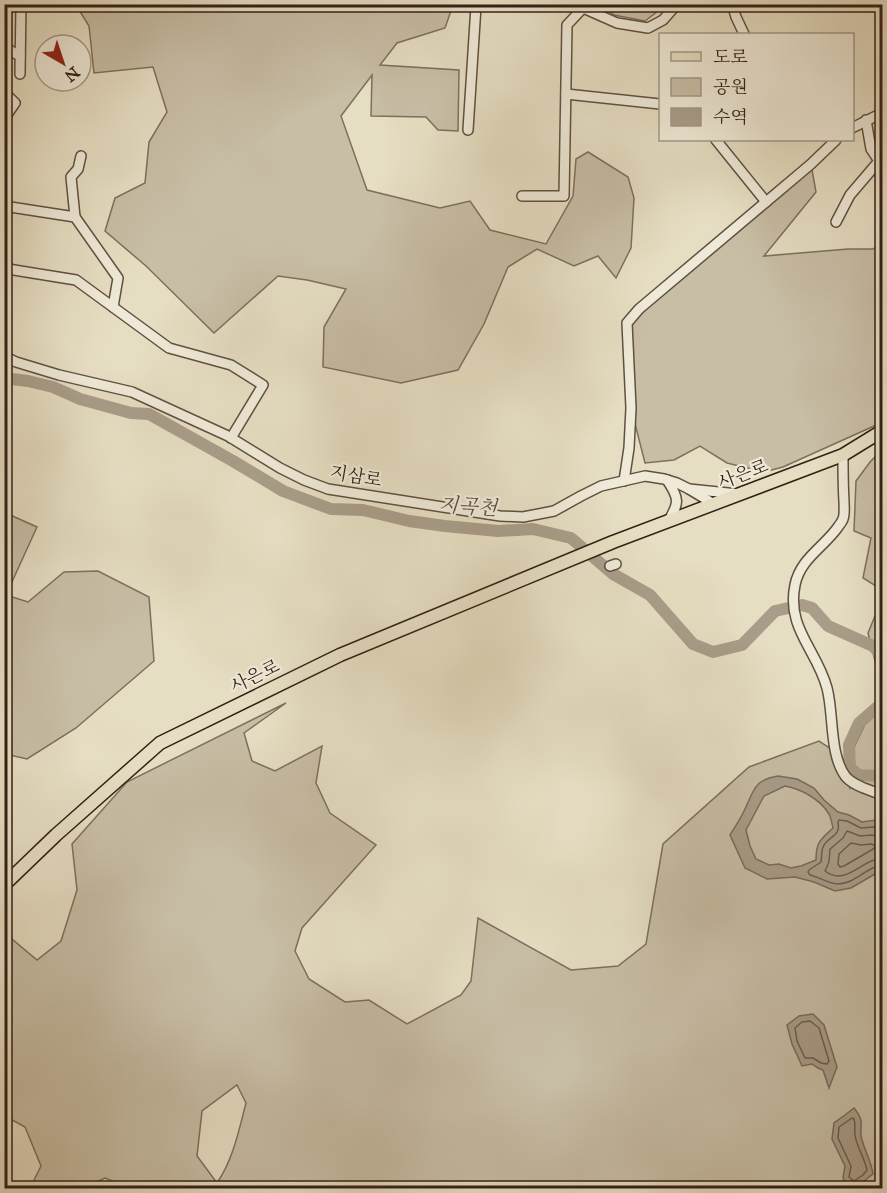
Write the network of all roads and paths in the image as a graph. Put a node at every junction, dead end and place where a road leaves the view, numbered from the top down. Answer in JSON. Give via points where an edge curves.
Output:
{"nodes":[{"id":1,"x":21,"y":4,"type":"edge"},
{"id":2,"x":477,"y":4,"type":"edge"},
{"id":3,"x":677,"y":4,"type":"edge"},
{"id":4,"x":732,"y":4,"type":"edge"},
{"id":5,"x":581,"y":6,"type":"edge"},
{"id":6,"x":744,"y":33,"type":"edge"},
{"id":7,"x":4,"y":47,"type":"edge"},
{"id":8,"x":20,"y":56,"type":"junction"},
{"id":9,"x":20,"y":74,"type":"dead end"},
{"id":10,"x":4,"y":92,"type":"edge"},
{"id":11,"x":566,"y":94,"type":"junction"},
{"id":12,"x":659,"y":104,"type":"edge"},
{"id":13,"x":882,"y":113,"type":"edge"},
{"id":14,"x":4,"y":119,"type":"edge"},
{"id":15,"x":866,"y":120,"type":"junction"},
{"id":16,"x":854,"y":127,"type":"edge"},
{"id":17,"x":468,"y":130,"type":"dead end"},
{"id":18,"x":717,"y":141,"type":"edge"},
{"id":19,"x":835,"y":141,"type":"edge"},
{"id":20,"x":81,"y":156,"type":"dead end"},
{"id":21,"x":522,"y":196,"type":"dead end"},
{"id":22,"x":766,"y":202,"type":"junction"},
{"id":23,"x":4,"y":206,"type":"edge"},
{"id":24,"x":75,"y":217,"type":"junction"},
{"id":25,"x":836,"y":222,"type":"dead end"},
{"id":26,"x":4,"y":267,"type":"edge"},
{"id":27,"x":113,"y":307,"type":"junction"},
{"id":28,"x":4,"y":356,"type":"edge"},
{"id":29,"x":882,"y":431,"type":"edge"},
{"id":30,"x":231,"y":438,"type":"junction"},
{"id":31,"x":843,"y":455,"type":"junction"},
{"id":32,"x":667,"y":480,"type":"junction"},
{"id":33,"x":624,"y":481,"type":"junction"},
{"id":34,"x":689,"y":489,"type":"junction"},
{"id":35,"x":740,"y":494,"type":"junction"},
{"id":36,"x":714,"y":504,"type":"junction"},
{"id":37,"x":668,"y":522,"type":"junction"},
{"id":38,"x":882,"y":795,"type":"edge"},
{"id":39,"x":4,"y":885,"type":"edge"}],
"edges":[{"from":1,"to":8,"type":"street"},
{"from":2,"to":17,"type":"street"},
{"from":3,"to":5,"type":"street","via":[[663,20],[648,28],[617,23]]},
{"from":4,"to":6,"type":"street"},
{"from":5,"to":11,"type":"street","via":[[567,25]]},
{"from":7,"to":8,"type":"street"},
{"from":8,"to":9,"type":"street"},
{"from":10,"to":14,"type":"street","via":[[15,103]]},
{"from":11,"to":12,"type":"street"},
{"from":11,"to":21,"type":"street","via":[[564,196]]},
{"from":13,"to":15,"type":"street"},
{"from":15,"to":16,"type":"street"},
{"from":15,"to":25,"type":"street","via":[[871,149],[879,161],[850,195]]},
{"from":18,"to":22,"type":"street"},
{"from":19,"to":22,"type":"street"},
{"from":20,"to":24,"type":"street","via":[[71,177]]},
{"from":22,"to":33,"type":"street","via":[[627,323],[631,408]]},
{"from":23,"to":24,"type":"street"},
{"from":24,"to":27,"type":"street","via":[[118,278]]},
{"from":26,"to":27,"type":"street","via":[[76,280]]},
{"from":27,"to":30,"type":"street","via":[[169,348],[231,365],[263,385]]},
{"from":28,"to":30,"type":"street","name":"지삼로","via":[[59,375],[132,392]]},
{"from":29,"to":31,"type":"main road","name":"사은로"},
{"from":30,"to":33,"type":"street","name":"지삼로","via":[[279,468],[328,489],[500,516],[523,517],[554,511],[602,486]]},
{"from":31,"to":35,"type":"main road","name":"사은로"},
{"from":31,"to":38,"type":"street","via":[[844,518],[800,568],[793,600],[801,634],[827,688],[840,765],[854,783]]},
{"from":32,"to":33,"type":"street","name":"지삼로","via":[[645,476]]},
{"from":32,"to":34,"type":"street","name":"지삼로"},
{"from":32,"to":37,"type":"street","via":[[677,503]]},
{"from":34,"to":35,"type":"street"},
{"from":34,"to":36,"type":"street","name":"지삼로"},
{"from":35,"to":36,"type":"main road","name":"사은로"},
{"from":36,"to":37,"type":"main road","name":"사은로"},
{"from":37,"to":39,"type":"main road","name":"사은로","via":[[340,655],[160,743]]}]}
